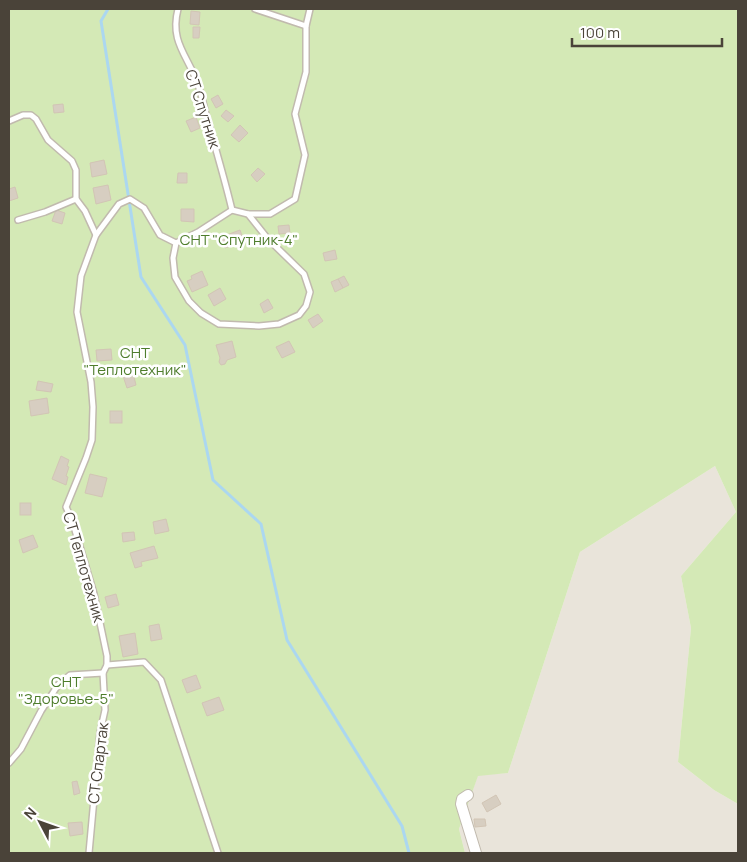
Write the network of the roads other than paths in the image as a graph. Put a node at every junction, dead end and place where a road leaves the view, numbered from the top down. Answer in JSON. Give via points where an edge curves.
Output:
{"nodes":[{"id":1,"x":178,"y":9,"type":"edge"},
{"id":2,"x":255,"y":9,"type":"edge"},
{"id":3,"x":310,"y":9,"type":"edge"},
{"id":4,"x":306,"y":26,"type":"junction"},
{"id":5,"x":9,"y":121,"type":"edge"},
{"id":6,"x":76,"y":199,"type":"junction"},
{"id":7,"x":232,"y":210,"type":"junction"},
{"id":8,"x":248,"y":214,"type":"junction"},
{"id":9,"x":18,"y":220,"type":"dead end"},
{"id":10,"x":96,"y":234,"type":"junction"},
{"id":11,"x":176,"y":243,"type":"junction"},
{"id":12,"x":107,"y":665,"type":"junction"},
{"id":13,"x":103,"y":674,"type":"junction"},
{"id":14,"x":9,"y":763,"type":"edge"},
{"id":15,"x":468,"y":795,"type":"dead end"},
{"id":16,"x":89,"y":853,"type":"edge"},
{"id":17,"x":218,"y":853,"type":"edge"},
{"id":18,"x":476,"y":853,"type":"edge"}],
"edges":[{"from":1,"to":7,"type":"lane","name":"СТ Спутник","via":[[174,22],[177,40],[199,86]]},
{"from":2,"to":4,"type":"lane"},
{"from":3,"to":4,"type":"lane"},
{"from":4,"to":8,"type":"lane","via":[[306,72],[295,114],[305,155],[294,199],[270,214]]},
{"from":5,"to":6,"type":"lane","via":[[31,115],[36,118],[48,140],[72,161],[76,170]]},
{"from":6,"to":9,"type":"lane"},
{"from":6,"to":10,"type":"lane"},
{"from":7,"to":8,"type":"lane"},
{"from":7,"to":11,"type":"lane"},
{"from":8,"to":11,"type":"lane","via":[[304,274],[310,292],[299,315],[279,324],[219,324],[201,313],[189,301],[175,277],[173,258]]},
{"from":10,"to":11,"type":"lane","name":"СТ Теплотехник","via":[[118,204],[130,199],[144,208],[160,235]]},
{"from":10,"to":12,"type":"lane","name":"СТ Теплотехник","via":[[81,276],[77,312],[91,382],[92,440],[66,507],[94,594]]},
{"from":12,"to":13,"type":"lane","name":"СТ Спартак"},
{"from":12,"to":17,"type":"lane","via":[[144,662],[161,680]]},
{"from":13,"to":14,"type":"lane","via":[[70,675],[58,685],[21,750]]},
{"from":13,"to":16,"type":"lane","name":"СТ Спартак","via":[[105,710]]},
{"from":15,"to":18,"type":"street","via":[[461,804]]}]}
